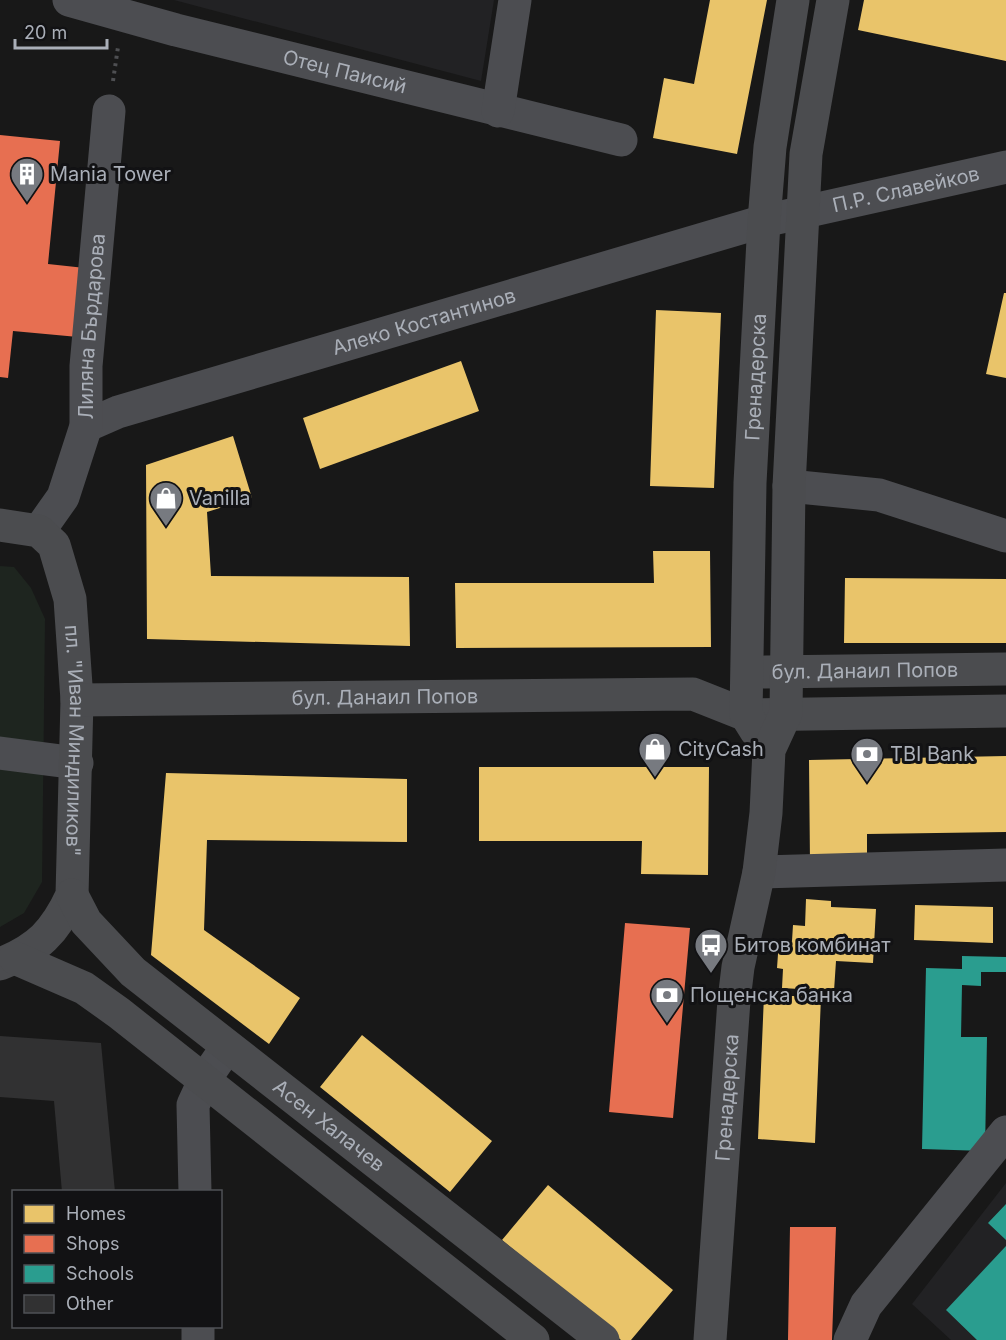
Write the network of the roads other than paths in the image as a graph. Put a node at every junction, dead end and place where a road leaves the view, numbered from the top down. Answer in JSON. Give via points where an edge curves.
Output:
{"nodes":[{"id":1,"x":69,"y":0,"type":"edge"},
{"id":2,"x":515,"y":0,"type":"edge"},
{"id":3,"x":793,"y":0,"type":"edge"},
{"id":4,"x":833,"y":0,"type":"edge"},
{"id":5,"x":109,"y":111,"type":"road end"},
{"id":6,"x":498,"y":111,"type":"junction"},
{"id":7,"x":621,"y":140,"type":"dead end"},
{"id":8,"x":1006,"y":167,"type":"edge"},
{"id":9,"x":805,"y":210,"type":"junction"},
{"id":10,"x":764,"y":220,"type":"junction"},
{"id":11,"x":86,"y":426,"type":"junction"},
{"id":12,"x":789,"y":486,"type":"junction"},
{"id":13,"x":0,"y":525,"type":"edge"},
{"id":14,"x":39,"y":531,"type":"junction"},
{"id":15,"x":1006,"y":536,"type":"edge"},
{"id":16,"x":1006,"y":669,"type":"edge"},
{"id":17,"x":747,"y":672,"type":"junction"},
{"id":18,"x":787,"y":672,"type":"junction"},
{"id":19,"x":693,"y":694,"type":"junction"},
{"id":20,"x":77,"y":700,"type":"junction"},
{"id":21,"x":1006,"y":711,"type":"edge"},
{"id":22,"x":786,"y":713,"type":"junction"},
{"id":23,"x":746,"y":715,"type":"junction"},
{"id":24,"x":769,"y":750,"type":"junction"},
{"id":25,"x":0,"y":753,"type":"edge"},
{"id":26,"x":77,"y":763,"type":"junction"},
{"id":27,"x":1006,"y":865,"type":"edge"},
{"id":28,"x":759,"y":872,"type":"junction"},
{"id":29,"x":72,"y":895,"type":"junction"},
{"id":30,"x":8,"y":961,"type":"edge"},
{"id":31,"x":227,"y":1047,"type":"junction"},
{"id":32,"x":205,"y":1079,"type":"junction"},
{"id":33,"x":1006,"y":1132,"type":"edge"},
{"id":34,"x":195,"y":1190,"type":"edge"},
{"id":35,"x":533,"y":1340,"type":"edge"},
{"id":36,"x":603,"y":1340,"type":"edge"},
{"id":37,"x":710,"y":1340,"type":"edge"},
{"id":38,"x":850,"y":1340,"type":"edge"}],
"edges":[{"from":1,"to":6,"type":"street","name":"Отец Паисий"},
{"from":2,"to":6,"type":"street"},
{"from":3,"to":10,"type":"street","name":"Гренадерска","via":[[770,147]]},
{"from":4,"to":9,"type":"street","name":"Гренадерска","via":[[806,154]]},
{"from":5,"to":11,"type":"street","name":"Лиляна Бърдарова","via":[[86,366]]},
{"from":6,"to":7,"type":"street","name":"Отец Паисий"},
{"from":8,"to":9,"type":"street","name":"П.Р. Славейков"},
{"from":9,"to":10,"type":"street","name":"П.Р. Славейков"},
{"from":9,"to":12,"type":"street","name":"Гренадерска"},
{"from":10,"to":11,"type":"street","name":"Алеко Костантинов","via":[[129,408]]},
{"from":10,"to":17,"type":"street","name":"Гренадерска","via":[[750,483]]},
{"from":11,"to":14,"type":"street","name":"Лиляна Бърдарова","via":[[63,497]]},
{"from":12,"to":15,"type":"street","via":[[879,495]]},
{"from":12,"to":18,"type":"street","name":"Гренадерска"},
{"from":13,"to":14,"type":"street"},
{"from":14,"to":20,"type":"street","name":"пл. \"Иван Миндиликов\"","via":[[54,545],[70,599]]},
{"from":16,"to":18,"type":"street","name":"бул. Данаил Попов"},
{"from":17,"to":18,"type":"street","name":"бул. Данаил Попов"},
{"from":17,"to":19,"type":"street","name":"бул. Данаил Попов"},
{"from":17,"to":23,"type":"street","name":"Гренадерска"},
{"from":18,"to":22,"type":"street","name":"Гренадерска"},
{"from":19,"to":20,"type":"street","name":"бул. Данаил Попов"},
{"from":19,"to":23,"type":"street","name":"бул. Данаил Попов"},
{"from":20,"to":26,"type":"street","name":"пл. \"Иван Миндиликов\""},
{"from":21,"to":22,"type":"street","name":"бул. Данаил Попов"},
{"from":22,"to":23,"type":"street","name":"бул. Данаил Попов"},
{"from":22,"to":24,"type":"street","name":"Гренадерска"},
{"from":23,"to":24,"type":"street"},
{"from":24,"to":28,"type":"street","name":"Гренадерска"},
{"from":25,"to":26,"type":"street"},
{"from":26,"to":29,"type":"street","name":"пл. \"Иван Миндиликов\""},
{"from":27,"to":28,"type":"street"},
{"from":28,"to":37,"type":"street","name":"Гренадерска","via":[[734,1000]]},
{"from":29,"to":30,"type":"street","name":"пл. \"Иван Миндиликов\"","via":[[60,922],[37,946]]},
{"from":29,"to":31,"type":"street","name":"Асен Халачев","via":[[86,922],[110,951]]},
{"from":30,"to":32,"type":"street","name":"Асен Халачев","via":[[84,988]]},
{"from":31,"to":32,"type":"street"},
{"from":31,"to":36,"type":"street","name":"Асен Халачев"},
{"from":32,"to":34,"type":"street","via":[[193,1105]]},
{"from":32,"to":35,"type":"street","name":"Асен Халачев"},
{"from":33,"to":38,"type":"street","via":[[866,1305]]}]}
